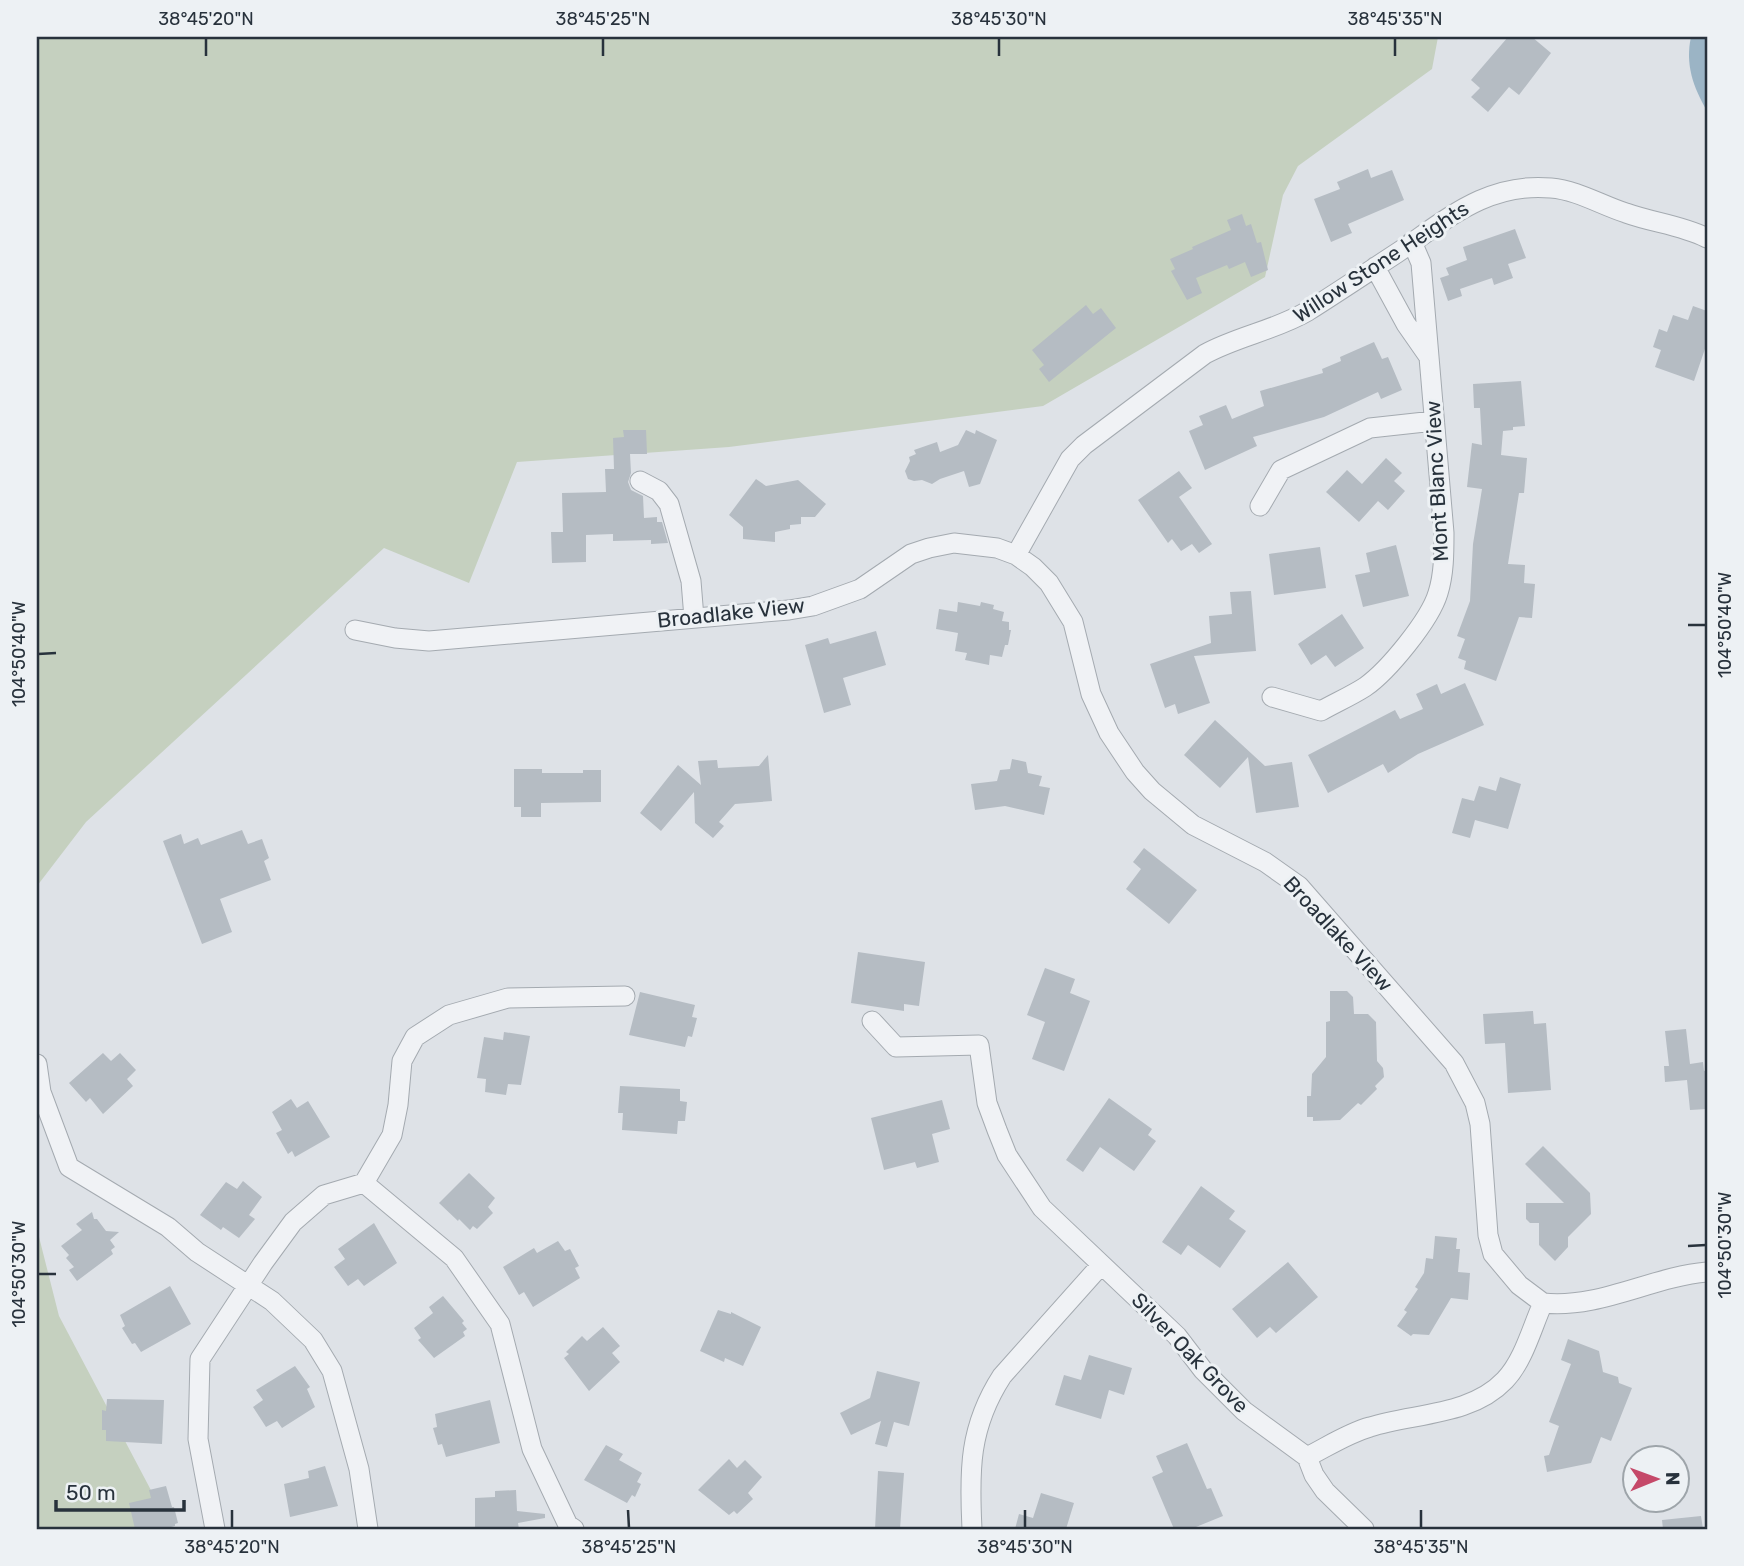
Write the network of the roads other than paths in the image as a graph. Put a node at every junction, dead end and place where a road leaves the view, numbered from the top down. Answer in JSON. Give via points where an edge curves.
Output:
{"nodes":[{"id":1,"x":1707,"y":238,"type":"edge"},
{"id":2,"x":1412,"y":242,"type":"junction"},
{"id":3,"x":1375,"y":267,"type":"junction"},
{"id":4,"x":1430,"y":358,"type":"junction"},
{"id":5,"x":1434,"y":421,"type":"junction"},
{"id":6,"x":640,"y":481,"type":"dead end"},
{"id":7,"x":1260,"y":506,"type":"dead end"},
{"id":8,"x":1016,"y":555,"type":"junction"},
{"id":9,"x":694,"y":618,"type":"junction"},
{"id":10,"x":355,"y":630,"type":"dead end"},
{"id":11,"x":1272,"y":697,"type":"dead end"},
{"id":12,"x":625,"y":996,"type":"dead end"},
{"id":13,"x":872,"y":1021,"type":"dead end"},
{"id":14,"x":37,"y":1064,"type":"edge"},
{"id":15,"x":364,"y":1183,"type":"junction"},
{"id":16,"x":1101,"y":1265,"type":"junction"},
{"id":17,"x":1707,"y":1272,"type":"edge"},
{"id":18,"x":248,"y":1287,"type":"junction"},
{"id":19,"x":1543,"y":1303,"type":"junction"},
{"id":20,"x":1307,"y":1457,"type":"junction"},
{"id":21,"x":215,"y":1529,"type":"edge"},
{"id":22,"x":368,"y":1529,"type":"edge"},
{"id":23,"x":573,"y":1529,"type":"edge"},
{"id":24,"x":972,"y":1529,"type":"edge"},
{"id":25,"x":1364,"y":1529,"type":"edge"}],
"edges":[{"from":1,"to":2,"type":"street","name":"Willow Stone Heights","via":[[1576,194],[1527,188],[1477,200]]},
{"from":2,"to":3,"type":"street","name":"Willow Stone Heights"},
{"from":2,"to":4,"type":"street","name":"Mont Blanc View","via":[[1421,263]]},
{"from":3,"to":4,"type":"street"},
{"from":3,"to":8,"type":"street","name":"Willow Stone Heights","via":[[1287,323],[1205,354],[1084,445],[1059,475]]},
{"from":4,"to":5,"type":"street","name":"Mont Blanc View"},
{"from":5,"to":7,"type":"street","via":[[1370,428],[1280,470]]},
{"from":5,"to":11,"type":"street","name":"Mont Blanc View","via":[[1444,534],[1442,574],[1431,610],[1393,662],[1365,687],[1321,711]]},
{"from":6,"to":9,"type":"street","via":[[659,491],[669,504],[688,567]]},
{"from":8,"to":9,"type":"street","name":"Broadlake View","via":[[954,543],[911,554],[860,589],[813,606]]},
{"from":8,"to":19,"type":"street","name":"Broadlake View","via":[[1049,583],[1062,601],[1073,622],[1098,711],[1121,753],[1152,791],[1193,825],[1265,862],[1299,886],[1454,1063],[1478,1113],[1493,1254],[1519,1285]]},
{"from":9,"to":10,"type":"street","name":"Broadlake View","via":[[429,642]]},
{"from":12,"to":15,"type":"street","via":[[508,998],[449,1015],[415,1037],[402,1061],[392,1135]]},
{"from":13,"to":16,"type":"street","name":"Silver Oak Grove","via":[[896,1047],[979,1045],[987,1102],[1007,1155],[1042,1208]]},
{"from":14,"to":18,"type":"street","via":[[41,1091],[69,1167],[168,1227]]},
{"from":15,"to":18,"type":"street","via":[[324,1195],[313,1204],[293,1222]]},
{"from":15,"to":23,"type":"street","via":[[454,1258],[500,1324],[532,1449]]},
{"from":16,"to":20,"type":"street","name":"Silver Oak Grove","via":[[1177,1336],[1244,1411]]},
{"from":16,"to":24,"type":"street","via":[[991,1394],[971,1461]]},
{"from":17,"to":19,"type":"street","via":[[1674,1276],[1609,1298],[1563,1305]]},
{"from":18,"to":21,"type":"street","via":[[200,1359],[198,1439]]},
{"from":18,"to":22,"type":"street","via":[[272,1301],[313,1340],[332,1371],[359,1469]]},
{"from":19,"to":20,"type":"street","via":[[1514,1368],[1474,1402],[1369,1427]]},
{"from":20,"to":25,"type":"street","name":"Silver Oak Grove","via":[[1325,1490]]}]}
